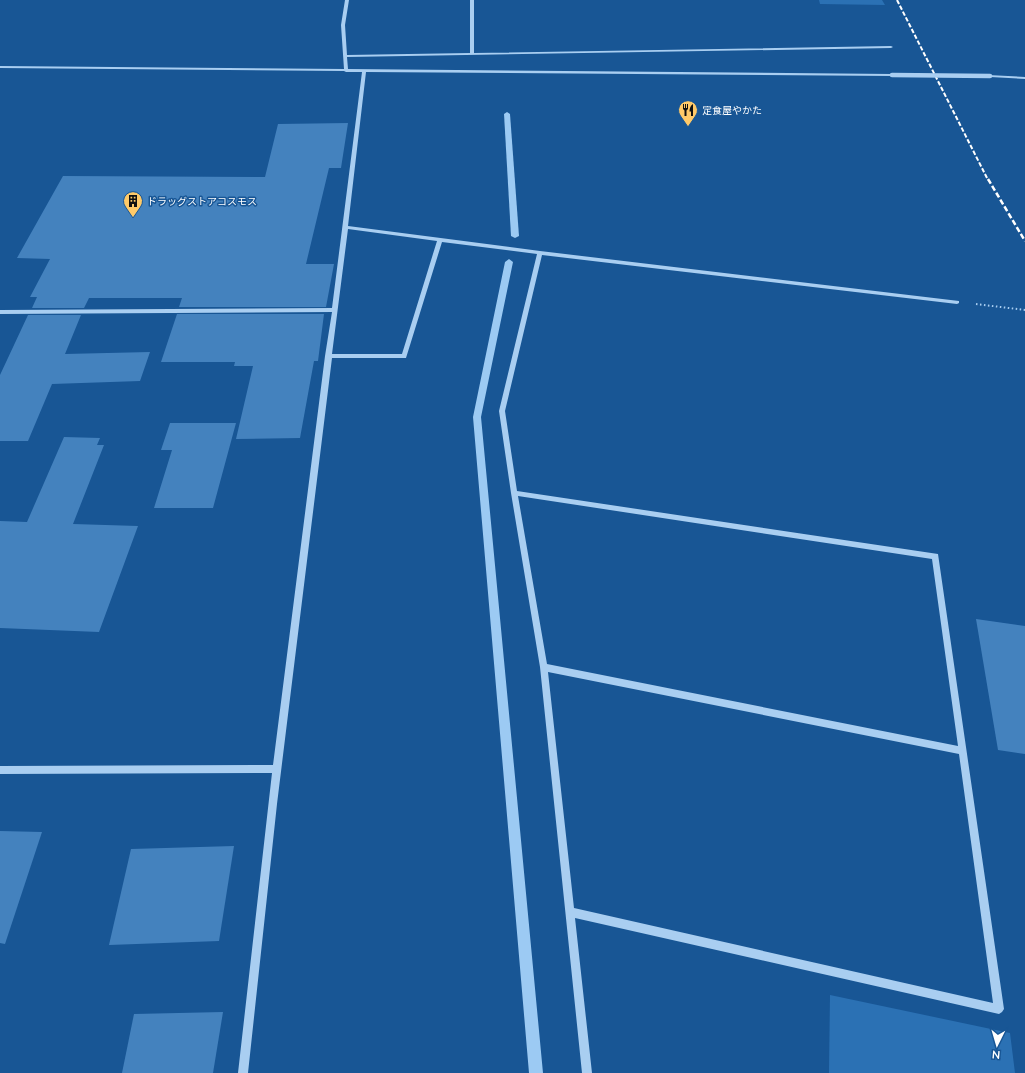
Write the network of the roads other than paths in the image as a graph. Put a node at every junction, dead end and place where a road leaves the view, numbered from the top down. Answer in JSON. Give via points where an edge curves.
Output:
{"nodes":[{"id":1,"x":347,"y":0,"type":"edge"},
{"id":2,"x":472,"y":0,"type":"edge"},
{"id":3,"x":891,"y":46,"type":"dead end"},
{"id":4,"x":472,"y":54,"type":"junction"},
{"id":5,"x":346,"y":56,"type":"junction"},
{"id":6,"x":0,"y":68,"type":"edge"},
{"id":7,"x":346,"y":71,"type":"junction"},
{"id":8,"x":364,"y":71,"type":"junction"},
{"id":9,"x":1025,"y":78,"type":"edge"},
{"id":10,"x":346,"y":227,"type":"junction"},
{"id":11,"x":440,"y":240,"type":"junction"},
{"id":12,"x":540,"y":253,"type":"junction"},
{"id":13,"x":957,"y":302,"type":"road end"},
{"id":14,"x":334,"y":310,"type":"junction"},
{"id":15,"x":0,"y":312,"type":"edge"},
{"id":16,"x":328,"y":356,"type":"junction"},
{"id":17,"x":514,"y":493,"type":"junction"},
{"id":18,"x":544,"y":667,"type":"junction"},
{"id":19,"x":963,"y":751,"type":"junction"},
{"id":20,"x":276,"y":769,"type":"junction"},
{"id":21,"x":0,"y":770,"type":"edge"},
{"id":22,"x":570,"y":912,"type":"junction"},
{"id":23,"x":243,"y":1073,"type":"edge"},
{"id":24,"x":587,"y":1073,"type":"edge"}],
"edges":[{"from":1,"to":5,"type":"street","via":[[343,25]]},
{"from":2,"to":4,"type":"street"},
{"from":3,"to":4,"type":"street"},
{"from":4,"to":5,"type":"street"},
{"from":5,"to":7,"type":"street"},
{"from":6,"to":7,"type":"street"},
{"from":7,"to":8,"type":"street"},
{"from":8,"to":9,"type":"street","bridge":true},
{"from":8,"to":10,"type":"street"},
{"from":10,"to":11,"type":"street"},
{"from":10,"to":14,"type":"street"},
{"from":11,"to":12,"type":"street"},
{"from":11,"to":16,"type":"street","via":[[404,356]]},
{"from":12,"to":13,"type":"street"},
{"from":12,"to":17,"type":"street","via":[[502,411]]},
{"from":14,"to":15,"type":"street"},
{"from":14,"to":16,"type":"street"},
{"from":16,"to":20,"type":"street"},
{"from":17,"to":18,"type":"street"},
{"from":17,"to":19,"type":"street","via":[[935,556]]},
{"from":18,"to":19,"type":"street"},
{"from":18,"to":22,"type":"street"},
{"from":19,"to":22,"type":"street","via":[[999,1009]]},
{"from":20,"to":21,"type":"street"},
{"from":20,"to":23,"type":"street"},
{"from":22,"to":24,"type":"street"}]}
